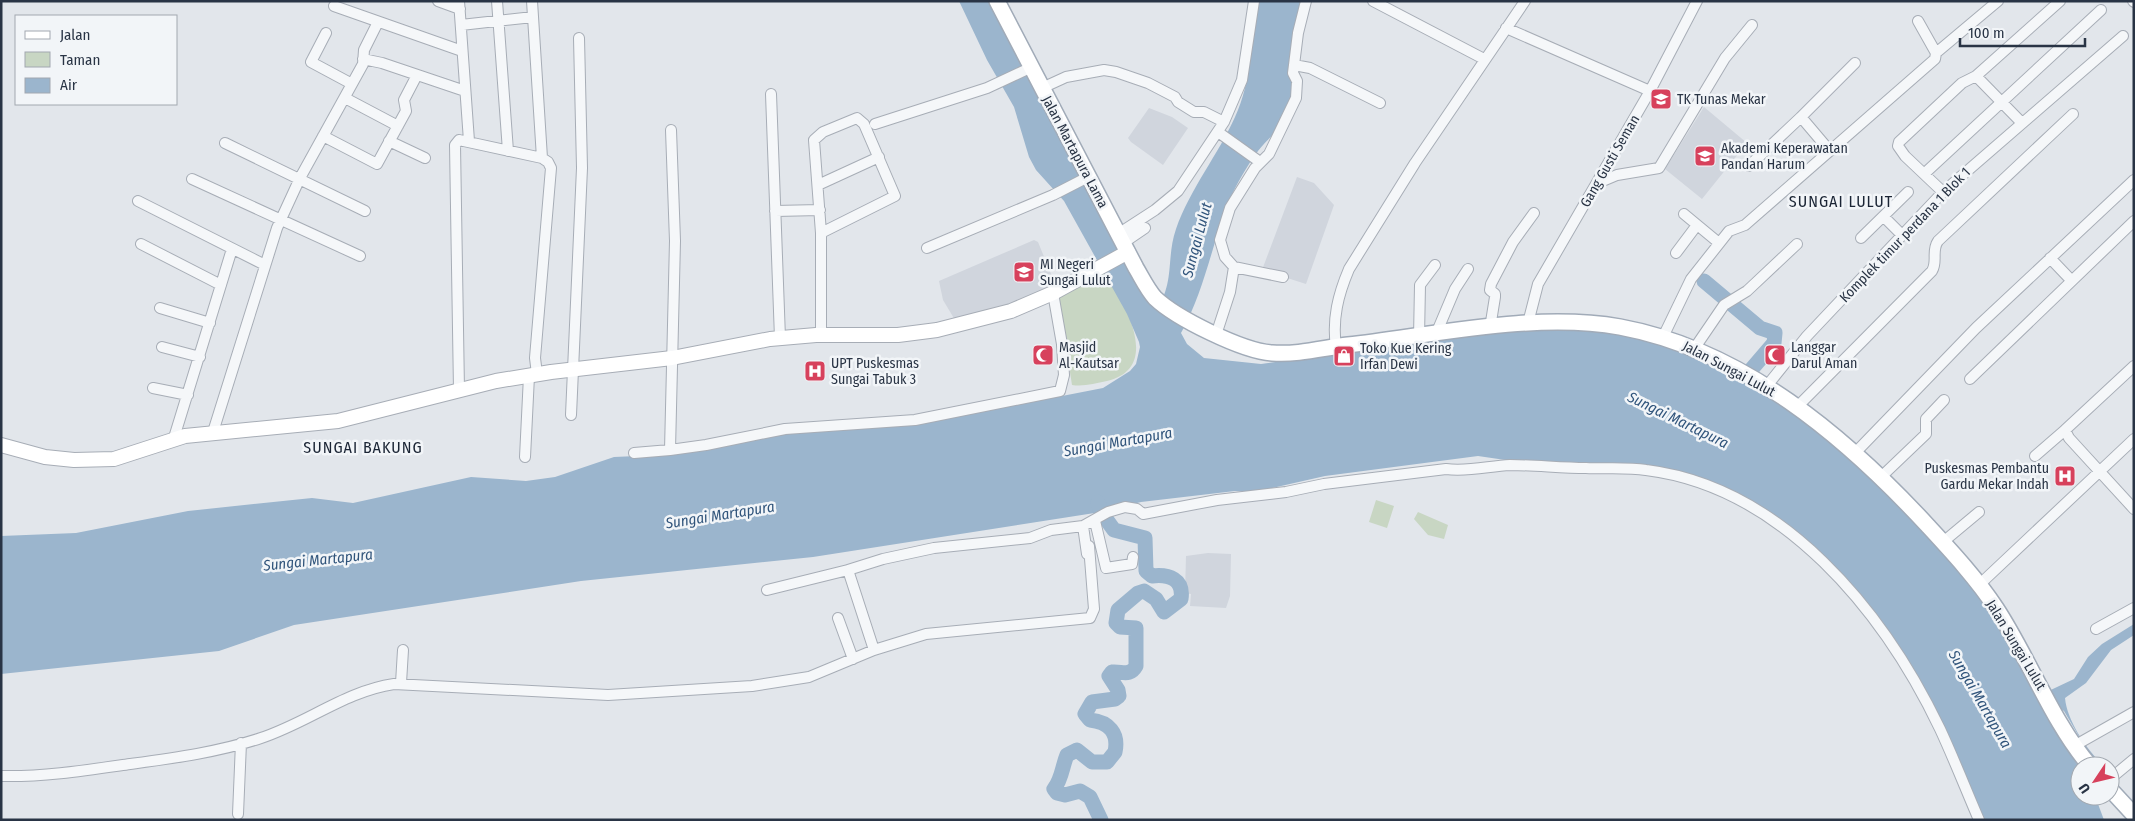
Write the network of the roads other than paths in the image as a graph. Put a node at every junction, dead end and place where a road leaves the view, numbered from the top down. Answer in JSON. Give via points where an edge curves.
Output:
{"nodes":[{"id":1,"x":438,"y":1,"type":"edge"},
{"id":2,"x":497,"y":1,"type":"edge"},
{"id":3,"x":532,"y":1,"type":"edge"},
{"id":4,"x":997,"y":1,"type":"edge"},
{"id":5,"x":1254,"y":1,"type":"edge"},
{"id":6,"x":1306,"y":1,"type":"edge"},
{"id":7,"x":1373,"y":1,"type":"edge"},
{"id":8,"x":1525,"y":1,"type":"edge"},
{"id":9,"x":1697,"y":1,"type":"edge"},
{"id":10,"x":1998,"y":1,"type":"edge"},
{"id":11,"x":2060,"y":1,"type":"edge"},
{"id":12,"x":459,"y":5,"type":"edge"},
{"id":13,"x":334,"y":6,"type":"dead end"},
{"id":14,"x":2101,"y":10,"type":"dead end"},
{"id":15,"x":534,"y":17,"type":"junction"},
{"id":16,"x":1918,"y":21,"type":"dead end"},
{"id":17,"x":378,"y":22,"type":"junction"},
{"id":18,"x":498,"y":22,"type":"junction"},
{"id":19,"x":460,"y":25,"type":"junction"},
{"id":20,"x":1752,"y":25,"type":"dead end"},
{"id":21,"x":1506,"y":28,"type":"junction"},
{"id":22,"x":326,"y":33,"type":"dead end"},
{"id":23,"x":2123,"y":36,"type":"dead end"},
{"id":24,"x":579,"y":38,"type":"dead end"},
{"id":25,"x":462,"y":51,"type":"junction"},
{"id":26,"x":1936,"y":52,"type":"junction"},
{"id":27,"x":363,"y":59,"type":"junction"},
{"id":28,"x":1484,"y":59,"type":"junction"},
{"id":29,"x":1855,"y":63,"type":"dead end"},
{"id":30,"x":1294,"y":65,"type":"junction"},
{"id":31,"x":1030,"y":68,"type":"junction"},
{"id":32,"x":417,"y":75,"type":"junction"},
{"id":33,"x":1976,"y":76,"type":"junction"},
{"id":34,"x":352,"y":84,"type":"junction"},
{"id":35,"x":1042,"y":88,"type":"junction"},
{"id":36,"x":465,"y":91,"type":"junction"},
{"id":37,"x":1650,"y":91,"type":"junction"},
{"id":38,"x":771,"y":94,"type":"dead end"},
{"id":39,"x":344,"y":98,"type":"junction"},
{"id":40,"x":1380,"y":102,"type":"dead end"},
{"id":41,"x":2001,"y":102,"type":"junction"},
{"id":42,"x":2073,"y":114,"type":"dead end"},
{"id":43,"x":1801,"y":117,"type":"junction"},
{"id":44,"x":1224,"y":122,"type":"junction"},
{"id":45,"x":2021,"y":122,"type":"junction"},
{"id":46,"x":875,"y":124,"type":"dead end"},
{"id":47,"x":398,"y":126,"type":"junction"},
{"id":48,"x":670,"y":130,"type":"dead end"},
{"id":49,"x":1219,"y":134,"type":"junction"},
{"id":50,"x":322,"y":136,"type":"junction"},
{"id":51,"x":389,"y":141,"type":"junction"},
{"id":52,"x":469,"y":141,"type":"junction"},
{"id":53,"x":225,"y":142,"type":"dead end"},
{"id":54,"x":1829,"y":150,"type":"junction"},
{"id":55,"x":508,"y":151,"type":"junction"},
{"id":56,"x":878,"y":157,"type":"junction"},
{"id":57,"x":425,"y":158,"type":"dead end"},
{"id":58,"x":542,"y":158,"type":"junction"},
{"id":59,"x":1259,"y":161,"type":"junction"},
{"id":60,"x":1749,"y":166,"type":"dead end"},
{"id":61,"x":1924,"y":174,"type":"junction"},
{"id":62,"x":300,"y":178,"type":"junction"},
{"id":63,"x":1087,"y":178,"type":"junction"},
{"id":64,"x":192,"y":179,"type":"dead end"},
{"id":65,"x":2134,"y":180,"type":"edge"},
{"id":66,"x":1598,"y":183,"type":"junction"},
{"id":67,"x":818,"y":184,"type":"junction"},
{"id":68,"x":1908,"y":192,"type":"dead end"},
{"id":69,"x":1943,"y":192,"type":"junction"},
{"id":70,"x":138,"y":201,"type":"dead end"},
{"id":71,"x":820,"y":210,"type":"junction"},
{"id":72,"x":365,"y":211,"type":"dead end"},
{"id":73,"x":775,"y":211,"type":"junction"},
{"id":74,"x":1534,"y":213,"type":"dead end"},
{"id":75,"x":1684,"y":214,"type":"dead end"},
{"id":76,"x":1884,"y":217,"type":"junction"},
{"id":77,"x":281,"y":219,"type":"junction"},
{"id":78,"x":2134,"y":221,"type":"edge"},
{"id":79,"x":1697,"y":225,"type":"junction"},
{"id":80,"x":1145,"y":228,"type":"dead end"},
{"id":81,"x":821,"y":233,"type":"junction"},
{"id":82,"x":1902,"y":235,"type":"junction"},
{"id":83,"x":1861,"y":238,"type":"dead end"},
{"id":84,"x":1719,"y":243,"type":"junction"},
{"id":85,"x":141,"y":244,"type":"dead end"},
{"id":86,"x":1797,"y":244,"type":"dead end"},
{"id":87,"x":1123,"y":246,"type":"junction"},
{"id":88,"x":928,"y":248,"type":"dead end"},
{"id":89,"x":232,"y":249,"type":"junction"},
{"id":90,"x":1676,"y":253,"type":"dead end"},
{"id":91,"x":360,"y":256,"type":"dead end"},
{"id":92,"x":2050,"y":258,"type":"junction"},
{"id":93,"x":265,"y":265,"type":"junction"},
{"id":94,"x":1435,"y":265,"type":"dead end"},
{"id":95,"x":1234,"y":267,"type":"junction"},
{"id":96,"x":1468,"y":269,"type":"dead end"},
{"id":97,"x":1283,"y":277,"type":"dead end"},
{"id":98,"x":2071,"y":280,"type":"junction"},
{"id":99,"x":222,"y":285,"type":"junction"},
{"id":100,"x":1053,"y":293,"type":"junction"},
{"id":101,"x":1157,"y":300,"type":"joint"},
{"id":102,"x":160,"y":308,"type":"dead end"},
{"id":103,"x":210,"y":322,"type":"junction"},
{"id":104,"x":1528,"y":323,"type":"junction"},
{"id":105,"x":1490,"y":328,"type":"junction"},
{"id":106,"x":821,"y":334,"type":"junction"},
{"id":107,"x":1436,"y":334,"type":"junction"},
{"id":108,"x":1216,"y":335,"type":"junction"},
{"id":109,"x":1663,"y":336,"type":"junction"},
{"id":110,"x":1419,"y":337,"type":"junction"},
{"id":111,"x":780,"y":338,"type":"junction"},
{"id":112,"x":1062,"y":345,"type":"junction"},
{"id":113,"x":162,"y":347,"type":"dead end"},
{"id":114,"x":1336,"y":347,"type":"junction"},
{"id":115,"x":1694,"y":349,"type":"junction"},
{"id":116,"x":200,"y":357,"type":"junction"},
{"id":117,"x":672,"y":358,"type":"junction"},
{"id":118,"x":2134,"y":366,"type":"edge"},
{"id":119,"x":574,"y":370,"type":"junction"},
{"id":120,"x":533,"y":375,"type":"junction"},
{"id":121,"x":1067,"y":376,"type":"dead end"},
{"id":122,"x":1970,"y":380,"type":"dead end"},
{"id":123,"x":1766,"y":387,"type":"junction"},
{"id":124,"x":153,"y":388,"type":"dead end"},
{"id":125,"x":459,"y":390,"type":"junction"},
{"id":126,"x":188,"y":395,"type":"junction"},
{"id":127,"x":1944,"y":400,"type":"dead end"},
{"id":128,"x":1797,"y":407,"type":"junction"},
{"id":129,"x":571,"y":415,"type":"dead end"},
{"id":130,"x":2065,"y":430,"type":"junction"},
{"id":131,"x":214,"y":432,"type":"junction"},
{"id":132,"x":173,"y":440,"type":"junction"},
{"id":133,"x":2134,"y":440,"type":"edge"},
{"id":134,"x":1,"y":444,"type":"edge"},
{"id":135,"x":670,"y":450,"type":"junction"},
{"id":136,"x":634,"y":453,"type":"dead end"},
{"id":137,"x":1855,"y":453,"type":"junction"},
{"id":138,"x":2035,"y":456,"type":"dead end"},
{"id":139,"x":525,"y":457,"type":"dead end"},
{"id":140,"x":2099,"y":472,"type":"junction"},
{"id":141,"x":1881,"y":477,"type":"junction"},
{"id":142,"x":2134,"y":509,"type":"edge"},
{"id":143,"x":1978,"y":512,"type":"dead end"},
{"id":144,"x":1101,"y":517,"type":"junction"},
{"id":145,"x":1083,"y":526,"type":"junction"},
{"id":146,"x":1943,"y":542,"type":"junction"},
{"id":147,"x":1133,"y":557,"type":"dead end"},
{"id":148,"x":848,"y":570,"type":"junction"},
{"id":149,"x":1979,"y":585,"type":"junction"},
{"id":150,"x":767,"y":590,"type":"dead end"},
{"id":151,"x":2134,"y":608,"type":"edge"},
{"id":152,"x":838,"y":618,"type":"dead end"},
{"id":153,"x":2096,"y":629,"type":"dead end"},
{"id":154,"x":402,"y":650,"type":"dead end"},
{"id":155,"x":874,"y":650,"type":"junction"},
{"id":156,"x":853,"y":659,"type":"junction"},
{"id":157,"x":401,"y":684,"type":"junction"},
{"id":158,"x":2134,"y":712,"type":"edge"},
{"id":159,"x":242,"y":743,"type":"junction"},
{"id":160,"x":2079,"y":743,"type":"junction"},
{"id":161,"x":2085,"y":756,"type":"edge"},
{"id":162,"x":2134,"y":760,"type":"edge"},
{"id":163,"x":2120,"y":771,"type":"edge"},
{"id":164,"x":1,"y":776,"type":"edge"},
{"id":165,"x":2120,"y":796,"type":"edge"},
{"id":166,"x":238,"y":814,"type":"dead end"},
{"id":167,"x":2134,"y":815,"type":"edge"},
{"id":168,"x":1979,"y":820,"type":"edge"}],
"edges":[{"from":1,"to":12,"type":"street"},
{"from":2,"to":18,"type":"street"},
{"from":3,"to":15,"type":"street"},
{"from":4,"to":31,"type":"main road","name":"Jalan Martapura Lama"},
{"from":5,"to":44,"type":"street","via":[[1242,80]]},
{"from":6,"to":30,"type":"street"},
{"from":7,"to":28,"type":"street"},
{"from":8,"to":21,"type":"street"},
{"from":9,"to":37,"type":"street","name":"Gang Gusti Seman"},
{"from":10,"to":26,"type":"street"},
{"from":11,"to":33,"type":"street"},
{"from":12,"to":19,"type":"street"},
{"from":13,"to":17,"type":"street"},
{"from":14,"to":41,"type":"street"},
{"from":15,"to":18,"type":"street"},
{"from":15,"to":58,"type":"street"},
{"from":16,"to":26,"type":"street"},
{"from":17,"to":25,"type":"street"},
{"from":17,"to":27,"type":"street"},
{"from":18,"to":19,"type":"street"},
{"from":18,"to":55,"type":"street"},
{"from":19,"to":25,"type":"street"},
{"from":20,"to":66,"type":"street","via":[[1725,58],[1658,168],[1617,175]]},
{"from":21,"to":28,"type":"street"},
{"from":21,"to":37,"type":"street"},
{"from":22,"to":34,"type":"street","via":[[312,62]]},
{"from":23,"to":45,"type":"street","name":"Komplek timur perdana 1 Blok 1"},
{"from":24,"to":119,"type":"street","via":[[582,168]]},
{"from":25,"to":36,"type":"street"},
{"from":26,"to":54,"type":"street","via":[[1935,59]]},
{"from":27,"to":32,"type":"street","via":[[382,62]]},
{"from":27,"to":34,"type":"street"},
{"from":28,"to":114,"type":"street","via":[[1349,269],[1334,318]]},
{"from":29,"to":43,"type":"street"},
{"from":30,"to":40,"type":"street","via":[[1310,68]]},
{"from":30,"to":59,"type":"street","via":[[1296,98],[1275,144],[1265,159]]},
{"from":31,"to":35,"type":"main road","name":"Jalan Martapura Lama"},
{"from":31,"to":46,"type":"street","via":[[997,83]]},
{"from":32,"to":36,"type":"street"},
{"from":32,"to":47,"type":"street","via":[[404,100],[406,111]]},
{"from":33,"to":41,"type":"street"},
{"from":33,"to":61,"type":"street","via":[[1962,83],[1899,142],[1901,151]]},
{"from":34,"to":39,"type":"street"},
{"from":35,"to":44,"type":"street","via":[[1066,77],[1104,70],[1116,72],[1175,96],[1178,102],[1194,112],[1204,112]]},
{"from":35,"to":63,"type":"main road","name":"Jalan Martapura Lama"},
{"from":36,"to":52,"type":"street"},
{"from":37,"to":66,"type":"street","name":"Gang Gusti Seman"},
{"from":38,"to":73,"type":"street"},
{"from":39,"to":47,"type":"street"},
{"from":39,"to":50,"type":"street"},
{"from":41,"to":45,"type":"street"},
{"from":41,"to":61,"type":"street"},
{"from":42,"to":128,"type":"street","via":[[1938,241],[1934,247],[1935,266],[1932,271]]},
{"from":43,"to":54,"type":"street"},
{"from":43,"to":60,"type":"street"},
{"from":44,"to":49,"type":"street"},
{"from":45,"to":69,"type":"street","name":"Komplek timur perdana 1 Blok 1"},
{"from":47,"to":51,"type":"street"},
{"from":48,"to":117,"type":"street","via":[[675,241]]},
{"from":49,"to":59,"type":"street"},
{"from":49,"to":87,"type":"street","via":[[1178,191],[1155,210]]},
{"from":50,"to":51,"type":"street","via":[[377,164]]},
{"from":50,"to":62,"type":"street"},
{"from":51,"to":57,"type":"street"},
{"from":52,"to":55,"type":"street"},
{"from":52,"to":125,"type":"street","via":[[459,140],[455,145]]},
{"from":53,"to":62,"type":"street"},
{"from":54,"to":84,"type":"street","via":[[1745,225],[1729,231]]},
{"from":55,"to":58,"type":"street"},
{"from":56,"to":67,"type":"street"},
{"from":56,"to":67,"type":"street","via":[[862,120],[857,118],[823,132],[814,140]]},
{"from":56,"to":81,"type":"street","via":[[894,198]]},
{"from":58,"to":120,"type":"street","via":[[551,168]]},
{"from":59,"to":95,"type":"street","via":[[1230,208],[1221,231],[1222,249]]},
{"from":61,"to":69,"type":"street"},
{"from":62,"to":72,"type":"street"},
{"from":62,"to":77,"type":"street"},
{"from":63,"to":87,"type":"main road","name":"Jalan Martapura Lama"},
{"from":63,"to":88,"type":"street"},
{"from":64,"to":77,"type":"street"},
{"from":65,"to":92,"type":"street"},
{"from":66,"to":104,"type":"street","name":"Gang Gusti Seman","via":[[1538,284]]},
{"from":67,"to":71,"type":"street"},
{"from":68,"to":76,"type":"street"},
{"from":69,"to":82,"type":"street","name":"Komplek timur perdana 1 Blok 1"},
{"from":70,"to":89,"type":"street"},
{"from":71,"to":73,"type":"street"},
{"from":71,"to":81,"type":"street"},
{"from":73,"to":111,"type":"street"},
{"from":74,"to":105,"type":"street","via":[[1513,242],[1491,284],[1490,290],[1495,297]]},
{"from":75,"to":79,"type":"street"},
{"from":76,"to":82,"type":"street"},
{"from":76,"to":83,"type":"street"},
{"from":77,"to":91,"type":"street"},
{"from":77,"to":93,"type":"street"},
{"from":78,"to":98,"type":"street"},
{"from":79,"to":84,"type":"street"},
{"from":79,"to":90,"type":"street"},
{"from":80,"to":87,"type":"street"},
{"from":81,"to":106,"type":"street"},
{"from":82,"to":123,"type":"street","name":"Komplek timur perdana 1 Blok 1","via":[[1808,336]]},
{"from":84,"to":109,"type":"street","via":[[1683,292]]},
{"from":85,"to":99,"type":"street"},
{"from":86,"to":115,"type":"street","via":[[1746,291],[1728,302]]},
{"from":87,"to":100,"type":"street","via":[[1097,268]]},
{"from":87,"to":101,"type":"main road","name":"Jalan Martapura Lama"},
{"from":89,"to":93,"type":"street"},
{"from":89,"to":99,"type":"street"},
{"from":92,"to":98,"type":"street"},
{"from":92,"to":137,"type":"street","via":[[1976,328]]},
{"from":93,"to":131,"type":"street"},
{"from":94,"to":110,"type":"street","via":[[1420,286]]},
{"from":95,"to":97,"type":"street"},
{"from":95,"to":108,"type":"street","via":[[1230,292]]},
{"from":96,"to":107,"type":"street","via":[[1455,289]]},
{"from":98,"to":122,"type":"street"},
{"from":99,"to":103,"type":"street"},
{"from":100,"to":106,"type":"street","via":[[1011,310],[936,330],[898,335]]},
{"from":100,"to":112,"type":"street"},
{"from":101,"to":108,"type":"main road","name":"Jalan Sungai Lulut"},
{"from":102,"to":103,"type":"street"},
{"from":103,"to":116,"type":"street"},
{"from":104,"to":105,"type":"main road","name":"Jalan Sungai Lulut"},
{"from":104,"to":109,"type":"main road","name":"Jalan Sungai Lulut","via":[[1582,322]]},
{"from":105,"to":107,"type":"main road","name":"Jalan Sungai Lulut"},
{"from":106,"to":111,"type":"street"},
{"from":107,"to":110,"type":"main road","name":"Jalan Sungai Lulut"},
{"from":108,"to":114,"type":"main road","name":"Jalan Sungai Lulut","via":[[1274,354]]},
{"from":109,"to":115,"type":"main road","name":"Jalan Sungai Lulut"},
{"from":110,"to":114,"type":"main road","name":"Jalan Sungai Lulut"},
{"from":111,"to":117,"type":"street"},
{"from":112,"to":121,"type":"street"},
{"from":112,"to":135,"type":"street","via":[[1064,375],[1060,391],[915,420],[785,429]]},
{"from":113,"to":116,"type":"street"},
{"from":115,"to":123,"type":"main road","name":"Jalan Sungai Lulut"},
{"from":116,"to":126,"type":"street"},
{"from":117,"to":119,"type":"street"},
{"from":117,"to":135,"type":"street"},
{"from":118,"to":130,"type":"street"},
{"from":119,"to":120,"type":"street"},
{"from":119,"to":129,"type":"street"},
{"from":120,"to":125,"type":"street"},
{"from":120,"to":139,"type":"street"},
{"from":123,"to":128,"type":"main road","name":"Jalan Sungai Lulut"},
{"from":124,"to":126,"type":"street"},
{"from":125,"to":131,"type":"street","via":[[338,421]]},
{"from":126,"to":132,"type":"street"},
{"from":127,"to":141,"type":"street","via":[[1926,419],[1926,434]]},
{"from":128,"to":137,"type":"main road","name":"Jalan Sungai Lulut"},
{"from":130,"to":138,"type":"street"},
{"from":130,"to":140,"type":"street"},
{"from":131,"to":132,"type":"street"},
{"from":132,"to":134,"type":"street","via":[[122,458],[86,461],[45,457]]},
{"from":133,"to":140,"type":"street"},
{"from":135,"to":136,"type":"street"},
{"from":137,"to":141,"type":"main road","name":"Jalan Sungai Lulut"},
{"from":140,"to":142,"type":"street"},
{"from":140,"to":149,"type":"street"},
{"from":141,"to":146,"type":"main road","name":"Jalan Sungai Lulut"},
{"from":143,"to":146,"type":"street"},
{"from":144,"to":145,"type":"street"},
{"from":144,"to":147,"type":"street","via":[[1106,568],[1128,566],[1132,564]]},
{"from":144,"to":168,"type":"street","via":[[1125,507],[1143,514],[1324,484],[1446,469],[1513,465],[1644,469],[1685,476],[1758,509],[1822,559],[1853,593],[1911,676],[1939,727]]},
{"from":145,"to":148,"type":"street","via":[[1051,530],[1030,538],[934,548]]},
{"from":145,"to":155,"type":"street","via":[[1088,555],[1089,551],[1094,609],[1090,618],[939,632]]},
{"from":146,"to":149,"type":"main road","name":"Jalan Sungai Lulut"},
{"from":148,"to":150,"type":"street"},
{"from":148,"to":155,"type":"street"},
{"from":149,"to":160,"type":"main road","name":"Jalan Sungai Lulut","via":[[2005,622],[2062,724]]},
{"from":151,"to":153,"type":"street"},
{"from":152,"to":156,"type":"street"},
{"from":154,"to":157,"type":"street"},
{"from":155,"to":156,"type":"street"},
{"from":156,"to":157,"type":"street","via":[[831,670],[794,681],[636,694]]},
{"from":157,"to":159,"type":"street","via":[[365,691],[262,738]]},
{"from":158,"to":160,"type":"street"},
{"from":159,"to":164,"type":"street","via":[[209,752],[73,772]]},
{"from":159,"to":166,"type":"street"},
{"from":160,"to":161,"type":"main road","name":"Jalan Sungai Lulut"},
{"from":162,"to":163,"type":"street"},
{"from":165,"to":167,"type":"main road"}]}
